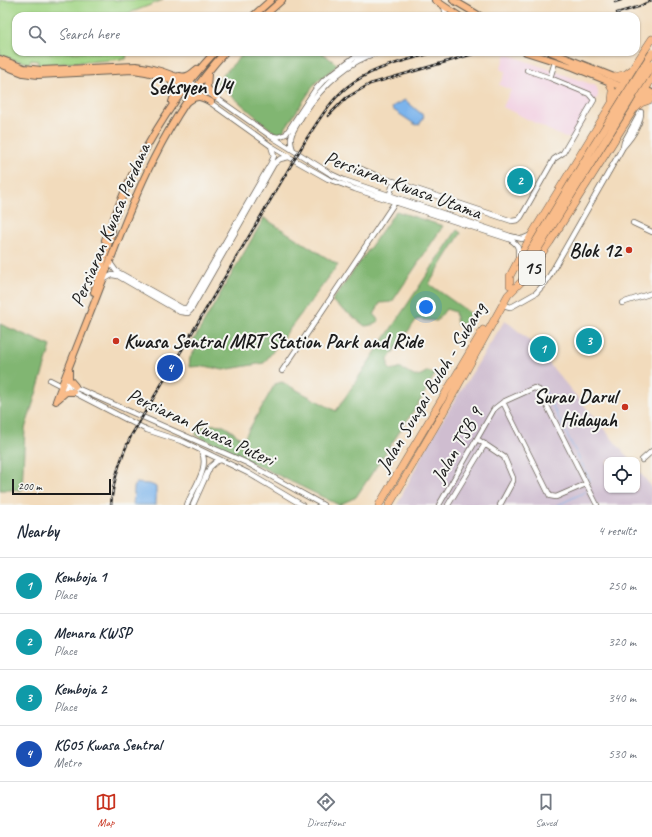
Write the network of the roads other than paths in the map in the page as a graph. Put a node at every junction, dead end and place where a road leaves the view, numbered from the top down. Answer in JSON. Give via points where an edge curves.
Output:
{"nodes":[{"id":1,"x":271,"y":0,"type":"edge"},
{"id":2,"x":282,"y":0,"type":"edge"},
{"id":3,"x":435,"y":0,"type":"edge"},
{"id":4,"x":453,"y":0,"type":"edge"},
{"id":5,"x":444,"y":6,"type":"junction"},
{"id":6,"x":258,"y":12,"type":"edge"},
{"id":7,"x":268,"y":12,"type":"edge"},
{"id":8,"x":445,"y":12,"type":"edge"},
{"id":9,"x":453,"y":12,"type":"edge"},
{"id":10,"x":473,"y":12,"type":"edge"},
{"id":11,"x":652,"y":39,"type":"edge"},
{"id":12,"x":652,"y":53,"type":"edge"},
{"id":13,"x":211,"y":56,"type":"edge"},
{"id":14,"x":221,"y":56,"type":"edge"},
{"id":15,"x":358,"y":56,"type":"edge"},
{"id":16,"x":370,"y":56,"type":"edge"},
{"id":17,"x":538,"y":56,"type":"edge"},
{"id":18,"x":560,"y":56,"type":"edge"},
{"id":19,"x":0,"y":59,"type":"edge"},
{"id":20,"x":555,"y":62,"type":"junction"},
{"id":21,"x":0,"y":64,"type":"edge"},
{"id":22,"x":203,"y":65,"type":"junction"},
{"id":23,"x":652,"y":65,"type":"edge"},
{"id":24,"x":633,"y":67,"type":"junction"},
{"id":25,"x":162,"y":70,"type":"junction"},
{"id":26,"x":209,"y":70,"type":"junction"},
{"id":27,"x":527,"y":70,"type":"dead end"},
{"id":28,"x":652,"y":76,"type":"edge"},
{"id":29,"x":550,"y":78,"type":"junction"},
{"id":30,"x":170,"y":79,"type":"junction"},
{"id":31,"x":612,"y":79,"type":"junction"},
{"id":32,"x":189,"y":84,"type":"junction"},
{"id":33,"x":624,"y":84,"type":"junction"},
{"id":34,"x":196,"y":88,"type":"junction"},
{"id":35,"x":644,"y":92,"type":"junction"},
{"id":36,"x":652,"y":93,"type":"edge"},
{"id":37,"x":615,"y":98,"type":"junction"},
{"id":38,"x":213,"y":99,"type":"junction"},
{"id":39,"x":652,"y":99,"type":"edge"},
{"id":40,"x":184,"y":105,"type":"junction"},
{"id":41,"x":610,"y":106,"type":"junction"},
{"id":42,"x":632,"y":113,"type":"junction"},
{"id":43,"x":166,"y":115,"type":"junction"},
{"id":44,"x":269,"y":135,"type":"junction"},
{"id":45,"x":271,"y":146,"type":"junction"},
{"id":46,"x":623,"y":147,"type":"junction"},
{"id":47,"x":293,"y":150,"type":"junction"},
{"id":48,"x":289,"y":157,"type":"junction"},
{"id":49,"x":359,"y":168,"type":"dead end"},
{"id":50,"x":394,"y":181,"type":"junction"},
{"id":51,"x":389,"y":197,"type":"junction"},
{"id":52,"x":395,"y":202,"type":"junction"},
{"id":53,"x":116,"y":215,"type":"junction"},
{"id":54,"x":633,"y":224,"type":"dead end"},
{"id":55,"x":652,"y":232,"type":"edge"},
{"id":56,"x":532,"y":234,"type":"junction"},
{"id":57,"x":105,"y":240,"type":"dead end"},
{"id":58,"x":110,"y":258,"type":"junction"},
{"id":59,"x":520,"y":268,"type":"junction"},
{"id":60,"x":103,"y":280,"type":"junction"},
{"id":61,"x":652,"y":293,"type":"edge"},
{"id":62,"x":508,"y":295,"type":"junction"},
{"id":63,"x":622,"y":303,"type":"dead end"},
{"id":64,"x":503,"y":304,"type":"junction"},
{"id":65,"x":187,"y":310,"type":"junction"},
{"id":66,"x":88,"y":317,"type":"junction"},
{"id":67,"x":71,"y":361,"type":"junction"},
{"id":68,"x":282,"y":371,"type":"dead end"},
{"id":69,"x":50,"y":380,"type":"dead end"},
{"id":70,"x":63,"y":384,"type":"junction"},
{"id":71,"x":74,"y":389,"type":"junction"},
{"id":72,"x":454,"y":392,"type":"junction"},
{"id":73,"x":503,"y":402,"type":"junction"},
{"id":74,"x":477,"y":439,"type":"junction"},
{"id":75,"x":484,"y":444,"type":"junction"},
{"id":76,"x":200,"y":450,"type":"junction"},
{"id":77,"x":652,"y":451,"type":"edge"},
{"id":78,"x":221,"y":460,"type":"junction"},
{"id":79,"x":642,"y":460,"type":"dead end"},
{"id":80,"x":406,"y":474,"type":"junction"},
{"id":81,"x":586,"y":484,"type":"junction"},
{"id":82,"x":187,"y":505,"type":"edge"},
{"id":83,"x":193,"y":505,"type":"edge"},
{"id":84,"x":302,"y":505,"type":"edge"},
{"id":85,"x":323,"y":505,"type":"edge"},
{"id":86,"x":377,"y":505,"type":"edge"},
{"id":87,"x":383,"y":505,"type":"edge"},
{"id":88,"x":389,"y":505,"type":"edge"},
{"id":89,"x":393,"y":505,"type":"edge"},
{"id":90,"x":439,"y":505,"type":"edge"},
{"id":91,"x":448,"y":505,"type":"edge"},
{"id":92,"x":500,"y":505,"type":"edge"},
{"id":93,"x":597,"y":505,"type":"edge"}],
"edges":[{"from":1,"to":6,"type":"main road"},
{"from":2,"to":7,"type":"main road"},
{"from":3,"to":5,"type":"main road"},
{"from":4,"to":10,"type":"main road"},
{"from":5,"to":8,"type":"street"},
{"from":5,"to":9,"type":"main road"},
{"from":11,"to":24,"type":"highway","name":"Jalan Sungai Buloh - Subang","number":"15"},
{"from":12,"to":59,"type":"highway","name":"Jalan Sungai Buloh - Subang","bridge":true},
{"from":13,"to":22,"type":"main road","name":"Persiaran Kwasa Perdana"},
{"from":14,"to":26,"type":"main road","name":"Persiaran Kwasa Perdana"},
{"from":15,"to":44,"type":"street","via":[[324,80],[286,134],[278,137]]},
{"from":16,"to":47,"type":"street","via":[[338,74],[313,100],[292,132],[290,140]]},
{"from":17,"to":20,"type":"main road"},
{"from":18,"to":31,"type":"main road"},
{"from":19,"to":25,"type":"main road","name":"Persiaran Kwasa Utama","via":[[24,68],[41,70],[136,66]]},
{"from":20,"to":29,"type":"street"},
{"from":20,"to":31,"type":"main road"},
{"from":21,"to":30,"type":"main road","name":"Persiaran Kwasa Utama","via":[[38,75],[133,70],[146,71]]},
{"from":22,"to":25,"type":"main road","via":[[183,77]]},
{"from":22,"to":32,"type":"main road","name":"Persiaran Kwasa Perdana"},
{"from":23,"to":59,"type":"highway","name":"Jalan Sungai Buloh - Subang","bridge":true},
{"from":24,"to":28,"type":"highway","via":[[641,76]]},
{"from":24,"to":31,"type":"highway","via":[[626,74]]},
{"from":24,"to":33,"type":"highway","name":"Jalan Sungai Buloh - Subang","number":"15"},
{"from":25,"to":32,"type":"main road","name":"Persiaran Kwasa Utama"},
{"from":26,"to":34,"type":"main road","name":"Persiaran Kwasa Perdana"},
{"from":26,"to":38,"type":"main road","via":[[207,88]]},
{"from":27,"to":29,"type":"street"},
{"from":28,"to":35,"type":"highway","name":"Jalan Sungai Buloh - Subang","number":"15"},
{"from":29,"to":50,"type":"street","via":[[589,94],[594,100],[570,144],[554,159],[518,220],[512,221]]},
{"from":30,"to":32,"type":"main road","name":"Persiaran Kwasa Utama"},
{"from":30,"to":43,"type":"main road","via":[[176,90]]},
{"from":31,"to":33,"type":"main road"},
{"from":31,"to":41,"type":"highway"},
{"from":32,"to":34,"type":"street","name":"Persiaran Kwasa Utama"},
{"from":32,"to":43,"type":"main road","name":"Persiaran Kwasa Perdana"},
{"from":33,"to":35,"type":"main road"},
{"from":33,"to":37,"type":"highway","name":"Jalan Sungai Buloh - Subang","number":"15"},
{"from":34,"to":38,"type":"street","name":"Persiaran Kwasa Utama"},
{"from":34,"to":40,"type":"main road","name":"Persiaran Kwasa Perdana"},
{"from":35,"to":36,"type":"main road"},
{"from":35,"to":39,"type":"main road"},
{"from":35,"to":42,"type":"highway","name":"Jalan Sungai Buloh - Subang","number":"15"},
{"from":37,"to":41,"type":"highway","name":"Jalan Sungai Buloh - Subang","number":"15"},
{"from":37,"to":42,"type":"highway","via":[[625,98]]},
{"from":38,"to":40,"type":"main road","via":[[196,97]]},
{"from":38,"to":44,"type":"street","name":"Persiaran Kwasa Utama"},
{"from":38,"to":45,"type":"street","name":"Persiaran Kwasa Utama"},
{"from":39,"to":42,"type":"highway","name":"Jalan Sungai Buloh - Subang","number":"15","via":[[641,103]]},
{"from":40,"to":58,"type":"main road","name":"Persiaran Kwasa Perdana","via":[[143,179]]},
{"from":41,"to":56,"type":"highway","name":"Jalan Sungai Buloh - Subang","number":"15"},
{"from":42,"to":62,"type":"highway","name":"Jalan Sungai Buloh - Subang","number":"15","via":[[550,242],[522,281]]},
{"from":43,"to":53,"type":"main road","name":"Persiaran Kwasa Perdana","via":[[138,162]]},
{"from":44,"to":47,"type":"street","name":"Persiaran Kwasa Utama"},
{"from":45,"to":48,"type":"street","name":"Persiaran Kwasa Utama"},
{"from":45,"to":65,"type":"street","via":[[274,156],[271,163]]},
{"from":46,"to":46,"type":"street","via":[[641,121],[641,112],[624,142]]},
{"from":46,"to":64,"type":"street","via":[[546,282],[536,293],[513,306]]},
{"from":47,"to":51,"type":"street","name":"Persiaran Kwasa Utama","via":[[331,174]]},
{"from":48,"to":51,"type":"street","name":"Persiaran Kwasa Utama","via":[[355,189]]},
{"from":48,"to":65,"type":"street","via":[[274,164],[191,310]]},
{"from":49,"to":50,"type":"street"},
{"from":50,"to":51,"type":"street"},
{"from":51,"to":52,"type":"street","name":"Persiaran Kwasa Utama"},
{"from":51,"to":56,"type":"street","name":"Persiaran Kwasa Utama","via":[[510,236],[522,239]]},
{"from":52,"to":59,"type":"street","name":"Persiaran Kwasa Utama","via":[[513,241],[519,249]]},
{"from":52,"to":68,"type":"street"},
{"from":53,"to":57,"type":"main road","name":"Persiaran Kwasa Perdana"},
{"from":53,"to":66,"type":"main road"},
{"from":54,"to":55,"type":"street"},
{"from":56,"to":59,"type":"highway","name":"Jalan Sungai Buloh - Subang","number":"15"},
{"from":58,"to":60,"type":"main road","name":"Persiaran Kwasa Perdana"},
{"from":58,"to":65,"type":"street","via":[[116,271]]},
{"from":59,"to":62,"type":"highway","name":"Jalan Sungai Buloh - Subang"},
{"from":59,"to":86,"type":"highway","name":"Jalan Sungai Buloh - Subang","number":"15"},
{"from":60,"to":65,"type":"street","via":[[112,275],[118,276],[180,312]]},
{"from":60,"to":66,"type":"main road","name":"Persiaran Kwasa Perdana"},
{"from":61,"to":63,"type":"street"},
{"from":62,"to":64,"type":"highway","name":"Jalan Sungai Buloh - Subang","number":"15"},
{"from":64,"to":72,"type":"highway","name":"Jalan Sungai Buloh - Subang","number":"15"},
{"from":66,"to":67,"type":"main road","name":"Persiaran Kwasa Perdana"},
{"from":67,"to":70,"type":"main road","name":"Persiaran Kwasa Perdana"},
{"from":67,"to":71,"type":"main road","via":[[68,374]]},
{"from":69,"to":70,"type":"street","name":"Persiaran Kwasa Puteri"},
{"from":70,"to":71,"type":"street","name":"Persiaran Kwasa Puteri"},
{"from":70,"to":71,"type":"main road","name":"Persiaran Kwasa Perdana","via":[[56,401]]},
{"from":71,"to":76,"type":"street","name":"Persiaran Kwasa Puteri","via":[[118,416]]},
{"from":71,"to":85,"type":"street","name":"Persiaran Kwasa Puteri","via":[[247,463]]},
{"from":72,"to":80,"type":"highway","name":"Jalan Sungai Buloh - Subang","number":"15"},
{"from":72,"to":87,"type":"highway"},
{"from":73,"to":74,"type":"street","name":"Jalan TSB 9","via":[[494,409]]},
{"from":73,"to":81,"type":"street","via":[[550,496],[556,497]]},
{"from":73,"to":81,"type":"street","name":"Jalan TSB 9","via":[[534,388],[539,390]]},
{"from":74,"to":75,"type":"street"},
{"from":74,"to":90,"type":"street","name":"Jalan TSB 9"},
{"from":75,"to":91,"type":"street"},
{"from":75,"to":92,"type":"street","via":[[505,458],[513,478]]},
{"from":76,"to":78,"type":"street","name":"Persiaran Kwasa Puteri"},
{"from":76,"to":82,"type":"street","via":[[204,456],[203,470]]},
{"from":77,"to":79,"type":"street"},
{"from":78,"to":83,"type":"street","via":[[210,467]]},
{"from":78,"to":84,"type":"street","name":"Persiaran Kwasa Puteri"},
{"from":80,"to":88,"type":"highway","name":"Jalan Sungai Buloh - Subang","number":"15"},
{"from":80,"to":89,"type":"highway","via":[[406,480]]},
{"from":81,"to":93,"type":"street","name":"Jalan TSB 9"}]}
